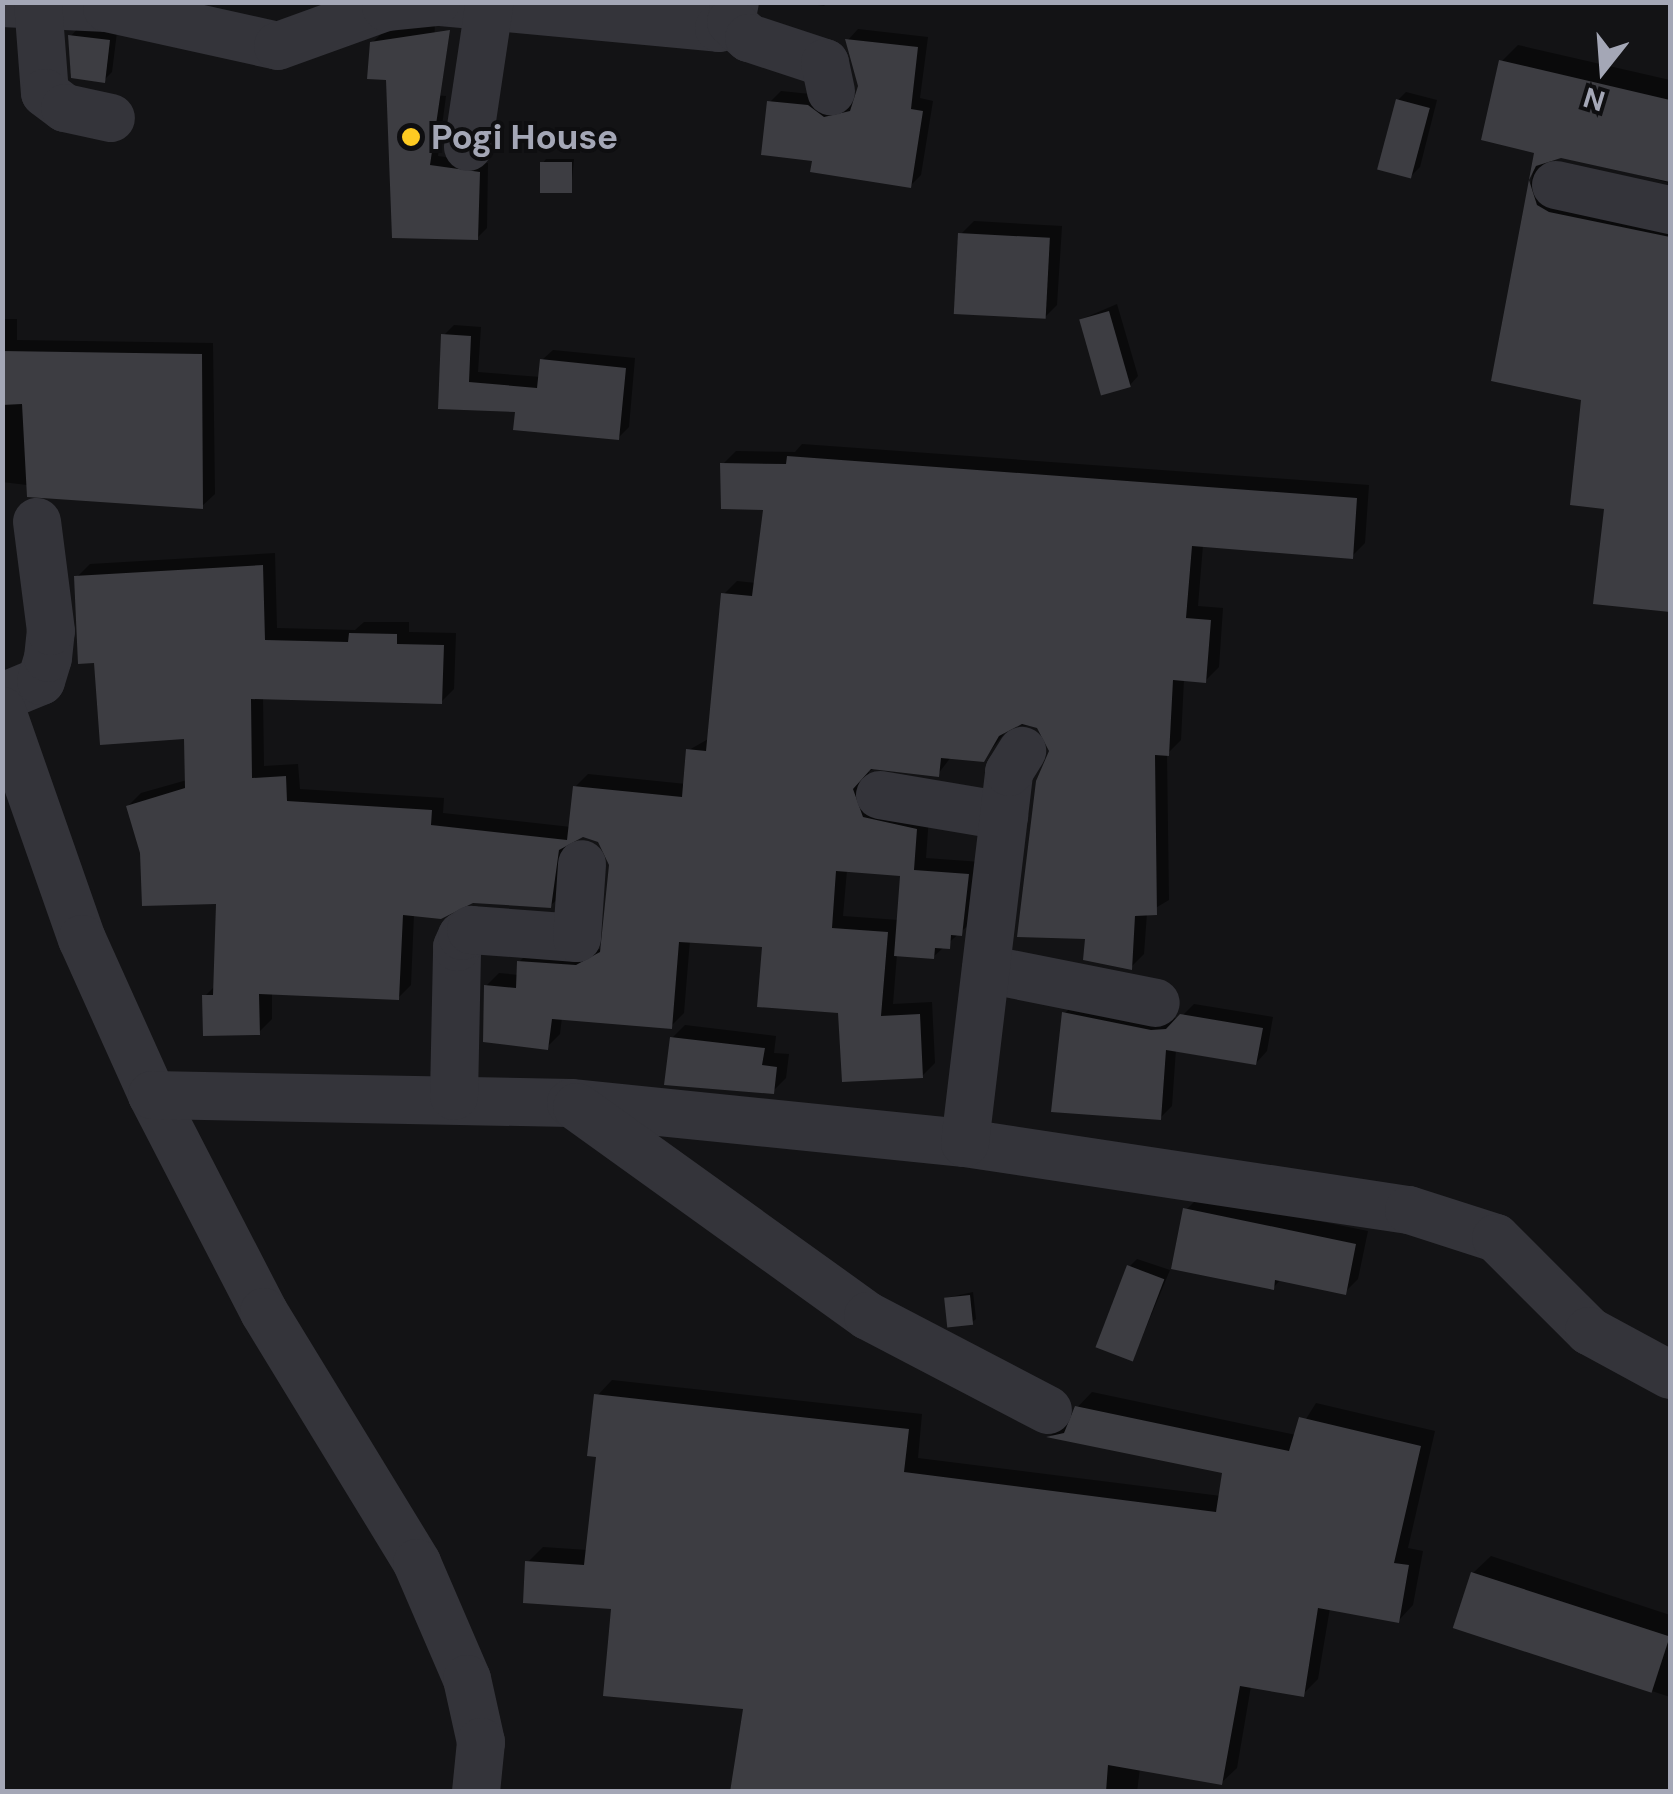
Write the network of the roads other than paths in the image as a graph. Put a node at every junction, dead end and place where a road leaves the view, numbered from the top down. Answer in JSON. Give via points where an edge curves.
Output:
{"nodes":[{"id":1,"x":438,"y":2,"type":"edge"},
{"id":2,"x":38,"y":3,"type":"edge"},
{"id":3,"x":2,"y":4,"type":"edge"},
{"id":4,"x":490,"y":6,"type":"junction"},
{"id":5,"x":733,"y":12,"type":"edge"},
{"id":6,"x":831,"y":91,"type":"dead end"},
{"id":7,"x":110,"y":118,"type":"dead end"},
{"id":8,"x":468,"y":148,"type":"dead end"},
{"id":9,"x":1556,"y":186,"type":"dead end"},
{"id":10,"x":1670,"y":210,"type":"edge"},
{"id":11,"x":37,"y":522,"type":"dead end"},
{"id":12,"x":2,"y":697,"type":"edge"},
{"id":13,"x":2,"y":711,"type":"edge"},
{"id":14,"x":1022,"y":751,"type":"dead end"},
{"id":15,"x":880,"y":794,"type":"dead end"},
{"id":16,"x":1004,"y":816,"type":"junction"},
{"id":17,"x":582,"y":864,"type":"dead end"},
{"id":18,"x":986,"y":969,"type":"junction"},
{"id":19,"x":1156,"y":1003,"type":"dead end"},
{"id":20,"x":152,"y":1095,"type":"junction"},
{"id":21,"x":454,"y":1096,"type":"junction"},
{"id":22,"x":571,"y":1103,"type":"junction"},
{"id":23,"x":965,"y":1143,"type":"junction"},
{"id":24,"x":1670,"y":1375,"type":"edge"},
{"id":25,"x":1048,"y":1410,"type":"dead end"},
{"id":26,"x":476,"y":1792,"type":"edge"}],
"edges":[{"from":1,"to":2,"type":"street","via":[[386,7],[278,46],[107,8]]},
{"from":1,"to":4,"type":"street"},
{"from":2,"to":3,"type":"street"},
{"from":2,"to":7,"type":"street","via":[[45,93],[65,108]]},
{"from":4,"to":5,"type":"street","via":[[718,28]]},
{"from":4,"to":8,"type":"street"},
{"from":5,"to":6,"type":"street","via":[[749,38],[826,63]]},
{"from":9,"to":10,"type":"street"},
{"from":11,"to":12,"type":"street","via":[[52,631],[48,658],[42,681]]},
{"from":13,"to":20,"type":"street","via":[[82,939]]},
{"from":14,"to":16,"type":"street","via":[[1009,772]]},
{"from":15,"to":16,"type":"street"},
{"from":16,"to":18,"type":"street"},
{"from":17,"to":21,"type":"street","via":[[578,938],[471,930],[462,936]]},
{"from":18,"to":19,"type":"street"},
{"from":18,"to":23,"type":"street"},
{"from":20,"to":21,"type":"street"},
{"from":20,"to":26,"type":"street","via":[[264,1312],[418,1563],[467,1679],[481,1742]]},
{"from":21,"to":22,"type":"street"},
{"from":22,"to":23,"type":"street"},
{"from":22,"to":25,"type":"street","via":[[868,1316]]},
{"from":23,"to":24,"type":"street","via":[[1409,1210],[1496,1238],[1589,1330]]}]}
